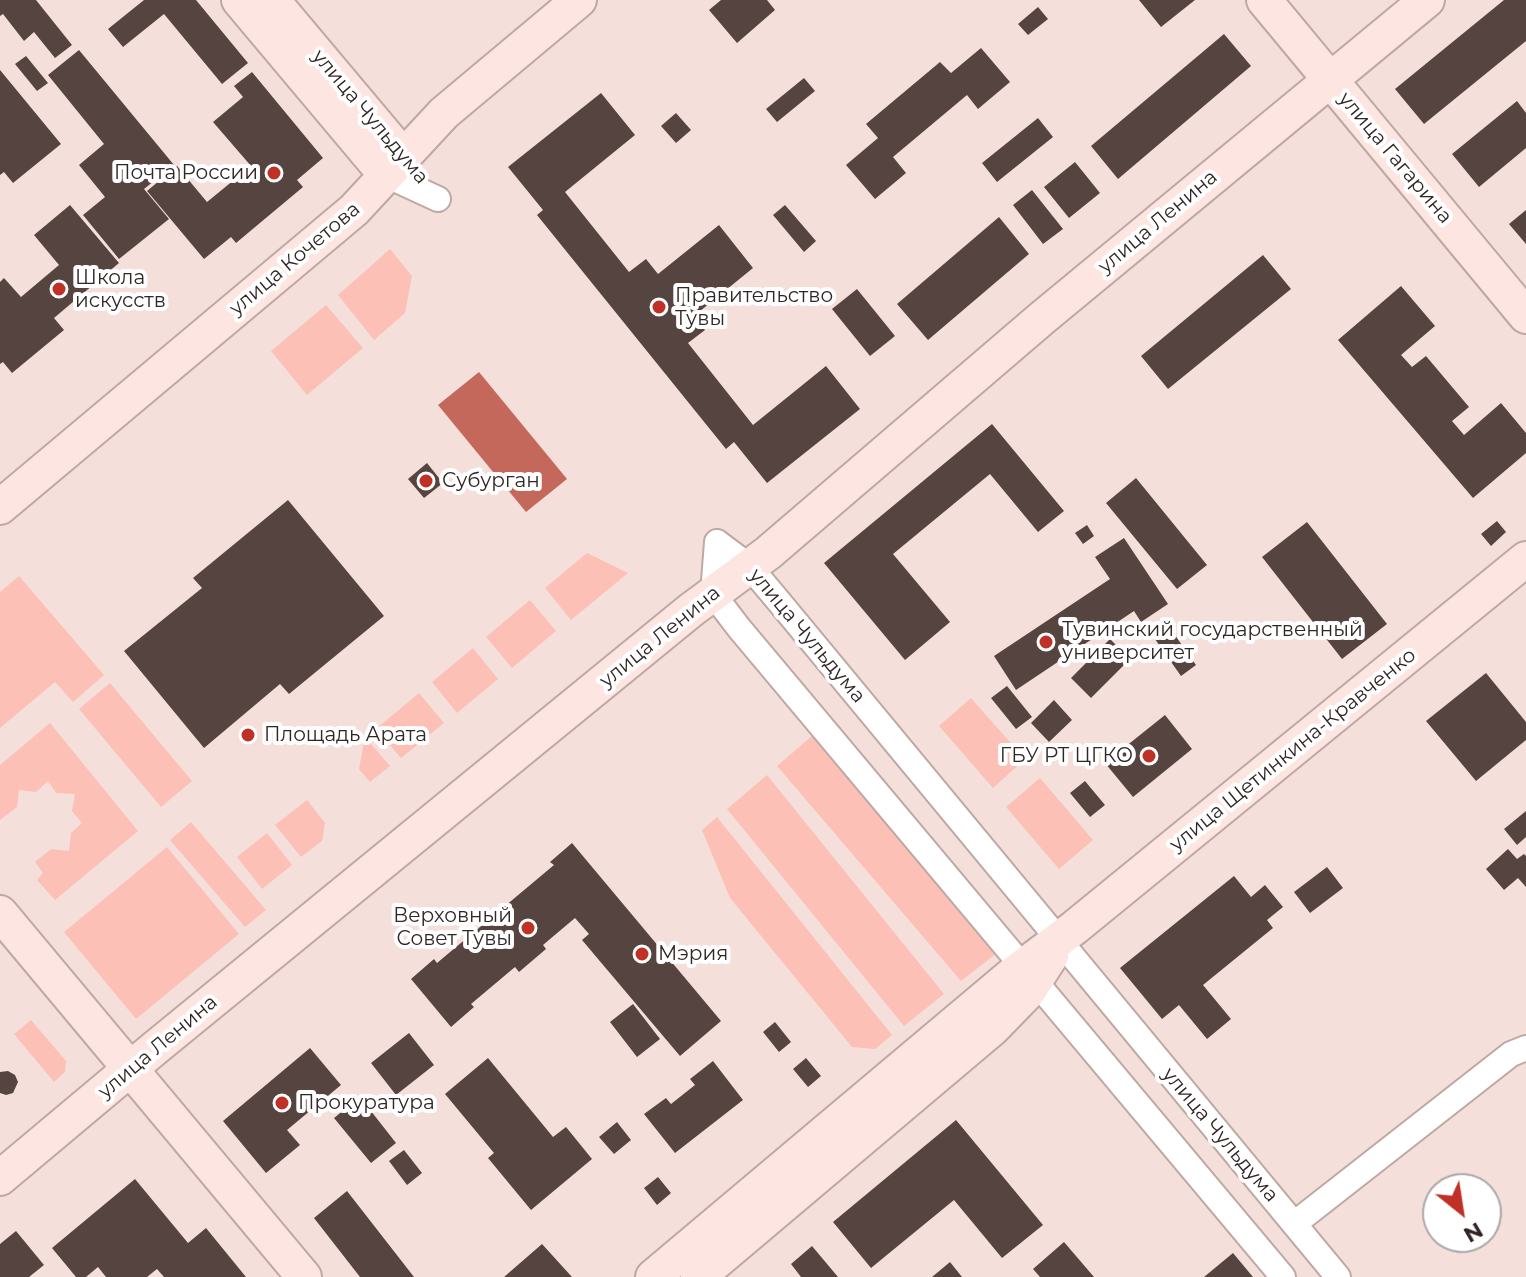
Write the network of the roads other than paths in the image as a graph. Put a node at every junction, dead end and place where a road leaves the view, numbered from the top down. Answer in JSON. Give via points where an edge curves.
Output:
{"nodes":[{"id":1,"x":239,"y":0,"type":"edge"},
{"id":2,"x":272,"y":0,"type":"edge"},
{"id":3,"x":579,"y":0,"type":"edge"},
{"id":4,"x":1264,"y":0,"type":"edge"},
{"id":5,"x":1427,"y":0,"type":"edge"},
{"id":6,"x":1331,"y":81,"type":"junction"},
{"id":7,"x":394,"y":166,"type":"junction"},
{"id":8,"x":1526,"y":316,"type":"edge"},
{"id":9,"x":0,"y":507,"type":"edge"},
{"id":10,"x":1526,"y":559,"type":"edge"},
{"id":11,"x":749,"y":566,"type":"junction"},
{"id":12,"x":713,"y":594,"type":"junction"},
{"id":13,"x":0,"y":913,"type":"edge"},
{"id":14,"x":1060,"y":940,"type":"junction"},
{"id":15,"x":1030,"y":974,"type":"junction"},
{"id":16,"x":1526,"y":1048,"type":"edge"},
{"id":17,"x":131,"y":1070,"type":"junction"},
{"id":18,"x":0,"y":1178,"type":"edge"},
{"id":19,"x":1294,"y":1224,"type":"junction"},
{"id":20,"x":304,"y":1277,"type":"edge"},
{"id":21,"x":653,"y":1277,"type":"edge"},
{"id":22,"x":698,"y":1277,"type":"edge"},
{"id":23,"x":1283,"y":1277,"type":"edge"},
{"id":24,"x":1338,"y":1277,"type":"edge"}],
"edges":[{"from":1,"to":7,"type":"street","name":"улица Чульдума"},
{"from":2,"to":7,"type":"street","name":"улица Чульдума"},
{"from":3,"to":7,"type":"street","name":"улица Кочетова","via":[[444,113]]},
{"from":4,"to":6,"type":"street","name":"улица Гагарина"},
{"from":5,"to":6,"type":"street","name":"улица Ленина"},
{"from":6,"to":8,"type":"street","name":"улица Гагарина"},
{"from":6,"to":11,"type":"street","name":"улица Ленина"},
{"from":7,"to":9,"type":"street","name":"улица Кочетова","via":[[354,210]]},
{"from":10,"to":14,"type":"street","name":"улица Щетинкина-Кравченко"},
{"from":11,"to":12,"type":"street","name":"улица Ленина"},
{"from":11,"to":14,"type":"street","name":"улица Чульдума"},
{"from":12,"to":15,"type":"street"},
{"from":12,"to":17,"type":"street","name":"улица Ленина"},
{"from":13,"to":17,"type":"street"},
{"from":14,"to":15,"type":"street","name":"улица Щетинкина-Кравченко"},
{"from":14,"to":19,"type":"street","name":"улица Чульдума"},
{"from":15,"to":21,"type":"street","name":"улица Щетинкина-Кравченко","via":[[988,995]]},
{"from":15,"to":22,"type":"street","name":"улица Щетинкина-Кравченко","via":[[1010,1013]]},
{"from":15,"to":23,"type":"street"},
{"from":16,"to":19,"type":"street","via":[[1511,1054]]},
{"from":17,"to":18,"type":"street","name":"улица Ленина"},
{"from":17,"to":20,"type":"street"},
{"from":19,"to":24,"type":"street","name":"улица Чульдума"}]}
